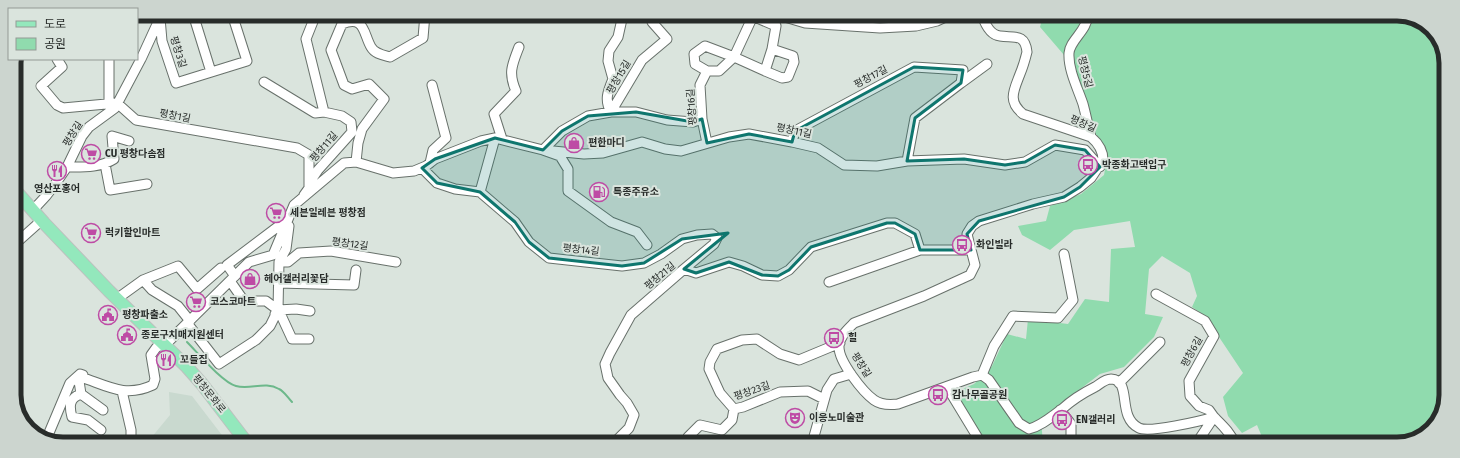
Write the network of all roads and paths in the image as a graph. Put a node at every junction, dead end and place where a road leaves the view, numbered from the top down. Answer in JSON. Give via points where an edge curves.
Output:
{"nodes":[{"id":1,"x":157,"y":21,"type":"edge"},
{"id":2,"x":160,"y":21,"type":"edge"},
{"id":3,"x":195,"y":21,"type":"edge"},
{"id":4,"x":234,"y":21,"type":"edge"},
{"id":5,"x":313,"y":21,"type":"edge"},
{"id":6,"x":424,"y":21,"type":"edge"},
{"id":7,"x":622,"y":21,"type":"edge"},
{"id":8,"x":749,"y":21,"type":"edge"},
{"id":9,"x":764,"y":21,"type":"edge"},
{"id":10,"x":798,"y":21,"type":"edge"},
{"id":11,"x":936,"y":21,"type":"edge"},
{"id":12,"x":984,"y":21,"type":"edge"},
{"id":13,"x":1088,"y":21,"type":"edge"},
{"id":14,"x":652,"y":22,"type":"dead end"},
{"id":15,"x":518,"y":48,"type":"dead end"},
{"id":16,"x":772,"y":49,"type":"junction"},
{"id":17,"x":734,"y":57,"type":"junction"},
{"id":18,"x":58,"y":60,"type":"edge"},
{"id":19,"x":109,"y":60,"type":"edge"},
{"id":20,"x":987,"y":64,"type":"dead end"},
{"id":21,"x":765,"y":71,"type":"junction"},
{"id":22,"x":211,"y":72,"type":"junction"},
{"id":23,"x":707,"y":72,"type":"junction"},
{"id":24,"x":264,"y":82,"type":"dead end"},
{"id":25,"x":961,"y":83,"type":"junction"},
{"id":26,"x":432,"y":85,"type":"dead end"},
{"id":27,"x":113,"y":104,"type":"junction"},
{"id":28,"x":324,"y":112,"type":"junction"},
{"id":29,"x":611,"y":112,"type":"junction"},
{"id":30,"x":702,"y":119,"type":"junction"},
{"id":31,"x":1091,"y":137,"type":"junction"},
{"id":32,"x":499,"y":139,"type":"junction"},
{"id":33,"x":129,"y":141,"type":"dead end"},
{"id":34,"x":792,"y":142,"type":"junction"},
{"id":35,"x":707,"y":143,"type":"junction"},
{"id":36,"x":544,"y":150,"type":"junction"},
{"id":37,"x":908,"y":161,"type":"junction"},
{"id":38,"x":356,"y":162,"type":"junction"},
{"id":39,"x":105,"y":164,"type":"junction"},
{"id":40,"x":426,"y":165,"type":"junction"},
{"id":41,"x":1100,"y":166,"type":"junction"},
{"id":42,"x":67,"y":167,"type":"junction"},
{"id":43,"x":147,"y":184,"type":"dead end"},
{"id":44,"x":312,"y":186,"type":"junction"},
{"id":45,"x":480,"y":192,"type":"junction"},
{"id":46,"x":21,"y":196,"type":"edge"},
{"id":47,"x":33,"y":210,"type":"junction"},
{"id":48,"x":289,"y":218,"type":"junction"},
{"id":49,"x":42,"y":220,"type":"junction"},
{"id":50,"x":21,"y":239,"type":"edge"},
{"id":51,"x":646,"y":245,"type":"dead end"},
{"id":52,"x":920,"y":250,"type":"junction"},
{"id":53,"x":971,"y":250,"type":"junction"},
{"id":54,"x":1064,"y":254,"type":"dead end"},
{"id":55,"x":279,"y":262,"type":"junction"},
{"id":56,"x":396,"y":262,"type":"dead end"},
{"id":57,"x":221,"y":268,"type":"dead end"},
{"id":58,"x":684,"y":269,"type":"junction"},
{"id":59,"x":356,"y":270,"type":"dead end"},
{"id":60,"x":232,"y":279,"type":"junction"},
{"id":61,"x":143,"y":280,"type":"junction"},
{"id":62,"x":829,"y":282,"type":"dead end"},
{"id":63,"x":278,"y":283,"type":"junction"},
{"id":64,"x":1156,"y":294,"type":"dead end"},
{"id":65,"x":118,"y":298,"type":"junction"},
{"id":66,"x":310,"y":311,"type":"dead end"},
{"id":67,"x":276,"y":312,"type":"junction"},
{"id":68,"x":188,"y":322,"type":"junction"},
{"id":69,"x":310,"y":339,"type":"dead end"},
{"id":70,"x":1160,"y":342,"type":"dead end"},
{"id":71,"x":840,"y":343,"type":"junction"},
{"id":72,"x":164,"y":344,"type":"junction"},
{"id":73,"x":851,"y":374,"type":"junction"},
{"id":74,"x":982,"y":375,"type":"junction"},
{"id":75,"x":1119,"y":383,"type":"junction"},
{"id":76,"x":121,"y":387,"type":"junction"},
{"id":77,"x":947,"y":387,"type":"junction"},
{"id":78,"x":81,"y":394,"type":"junction"},
{"id":79,"x":824,"y":399,"type":"junction"},
{"id":80,"x":734,"y":409,"type":"junction"},
{"id":81,"x":103,"y":410,"type":"dead end"},
{"id":82,"x":1060,"y":410,"type":"junction"},
{"id":83,"x":1214,"y":417,"type":"junction"},
{"id":84,"x":102,"y":430,"type":"dead end"},
{"id":85,"x":48,"y":435,"type":"edge"},
{"id":86,"x":131,"y":437,"type":"edge"},
{"id":87,"x":243,"y":437,"type":"edge"},
{"id":88,"x":620,"y":437,"type":"edge"},
{"id":89,"x":688,"y":437,"type":"edge"},
{"id":90,"x":814,"y":437,"type":"edge"},
{"id":91,"x":977,"y":437,"type":"edge"},
{"id":92,"x":1071,"y":437,"type":"edge"},
{"id":93,"x":1201,"y":437,"type":"edge"},
{"id":94,"x":1231,"y":437,"type":"edge"}],
"edges":[{"from":1,"to":27,"type":"street","name":"평창길","number":"평창길","via":[[141,59]]},
{"from":2,"to":22,"type":"street","name":"평창3길","via":[[162,41],[176,83]]},
{"from":3,"to":22,"type":"street"},
{"from":4,"to":22,"type":"street","name":"평창3길","via":[[247,61]]},
{"from":5,"to":28,"type":"street","via":[[306,39]]},
{"from":6,"to":38,"type":"street","via":[[422,38],[390,57],[379,54],[372,48],[364,27],[358,23],[342,24],[331,50],[344,85],[352,89],[369,84],[384,99],[362,129]]},
{"from":7,"to":29,"type":"street","name":"평창15길","via":[[618,37],[609,51],[608,61],[613,79],[607,94]]},
{"from":8,"to":17,"type":"street"},
{"from":9,"to":16,"type":"street","via":[[776,26]]},
{"from":10,"to":11,"type":"street","via":[[880,28],[916,26]]},
{"from":12,"to":31,"type":"street","name":"평창길","number":"평창길","via":[[995,35],[1017,37],[1024,43],[1027,52],[1013,96],[1018,110],[1030,117]]},
{"from":13,"to":31,"type":"street","name":"평창5길","via":[[1069,53],[1070,67]]},
{"from":14,"to":29,"type":"street","name":"평창15길","via":[[667,39],[642,60]]},
{"from":15,"to":32,"type":"street","via":[[511,66],[512,82],[516,91],[494,114]]},
{"from":16,"to":21,"type":"street"},
{"from":16,"to":21,"type":"street","via":[[793,56],[794,62],[788,77],[782,78]]},
{"from":17,"to":21,"type":"street"},
{"from":17,"to":23,"type":"street","via":[[719,71]]},
{"from":17,"to":23,"type":"street","via":[[705,46],[694,54],[695,64]]},
{"from":18,"to":27,"type":"street","via":[[62,67],[41,86],[57,105],[63,108]]},
{"from":19,"to":27,"type":"street"},
{"from":20,"to":25,"type":"street"},
{"from":23,"to":30,"type":"street","name":"평창16길","via":[[700,84]]},
{"from":24,"to":28,"type":"street","name":"평창11길","via":[[314,113]]},
{"from":25,"to":34,"type":"street","name":"평창17길","via":[[963,70],[914,67],[795,131]]},
{"from":25,"to":37,"type":"street","via":[[915,118]]},
{"from":26,"to":40,"type":"street","via":[[446,138],[433,150]]},
{"from":27,"to":42,"type":"street","name":"평창길","number":"평창길","via":[[114,108],[89,127],[82,136]]},
{"from":27,"to":44,"type":"street","name":"평창1길","via":[[136,120],[297,148],[309,155]]},
{"from":28,"to":44,"type":"street","name":"평창11길","via":[[342,116],[351,122],[352,132],[318,170]]},
{"from":29,"to":30,"type":"street","via":[[636,112],[667,120],[693,122]]},
{"from":29,"to":36,"type":"street","via":[[588,116],[562,132]]},
{"from":30,"to":35,"type":"street","name":"평창16길"},
{"from":31,"to":41,"type":"street","name":"평창길","number":"평창길","via":[[1103,157]]},
{"from":32,"to":36,"type":"street","name":"평창11길"},
{"from":32,"to":40,"type":"street","name":"평창11길","via":[[481,141]]},
{"from":32,"to":45,"type":"street"},
{"from":33,"to":39,"type":"street","via":[[112,136],[114,159]]},
{"from":34,"to":35,"type":"street","name":"평창11길","via":[[749,134]]},
{"from":34,"to":37,"type":"street","name":"평창11길","via":[[818,148],[844,165],[877,166]]},
{"from":35,"to":36,"type":"street","name":"평창11길","via":[[681,151],[642,142],[603,153]]},
{"from":36,"to":51,"type":"street","name":"평창11길","via":[[560,156],[568,169],[568,191],[611,222],[637,232]]},
{"from":37,"to":41,"type":"street","name":"평창11길","via":[[964,159],[1005,165],[1025,162],[1055,145],[1085,150]]},
{"from":38,"to":40,"type":"street","name":"평창11길","via":[[394,173],[414,171]]},
{"from":38,"to":44,"type":"street","name":"평창11길","via":[[344,163]]},
{"from":39,"to":42,"type":"street"},
{"from":39,"to":43,"type":"street","via":[[110,190]]},
{"from":40,"to":45,"type":"street","via":[[437,183],[455,189]]},
{"from":41,"to":53,"type":"street","via":[[1091,178],[1064,197],[979,221],[967,234]]},
{"from":42,"to":47,"type":"street","name":"평창길","number":"평창길"},
{"from":44,"to":48,"type":"street","name":"평창11길","via":[[294,205]]},
{"from":45,"to":58,"type":"street","name":"평창14길","via":[[515,222],[529,242],[549,258],[622,266],[644,263],[682,239],[712,234],[717,238],[714,244]]},
{"from":46,"to":47,"type":"main road","name":"평창문화로"},
{"from":47,"to":49,"type":"main road","name":"평창문화로"},
{"from":48,"to":55,"type":"street","via":[[286,249]]},
{"from":48,"to":60,"type":"street","name":"평창11길","via":[[273,254],[249,262]]},
{"from":48,"to":60,"type":"street","name":"평창11길","via":[[227,265]]},
{"from":49,"to":50,"type":"street"},
{"from":49,"to":65,"type":"main road","name":"평창문화로"},
{"from":52,"to":53,"type":"street"},
{"from":52,"to":58,"type":"street","name":"평창21길","via":[[915,234],[895,223],[887,223],[811,246],[789,270],[778,276],[762,275],[729,262],[696,273]]},
{"from":52,"to":62,"type":"street"},
{"from":53,"to":71,"type":"street","via":[[975,265],[970,275],[854,323],[845,331]]},
{"from":54,"to":74,"type":"street","via":[[1073,300],[1058,318],[1013,316],[994,346]]},
{"from":55,"to":56,"type":"street","name":"평창12길","via":[[288,262],[299,253],[331,251]]},
{"from":55,"to":63,"type":"street"},
{"from":57,"to":61,"type":"street","via":[[197,288],[178,266]]},
{"from":58,"to":88,"type":"street","name":"평창21길","via":[[631,315],[605,364],[608,378],[634,415],[629,428]]},
{"from":59,"to":63,"type":"street","via":[[354,285]]},
{"from":60,"to":67,"type":"street","name":"평창11길","via":[[244,301],[266,301]]},
{"from":60,"to":68,"type":"street","name":"평창11길"},
{"from":61,"to":65,"type":"street"},
{"from":61,"to":68,"type":"street","via":[[152,290],[178,306]]},
{"from":63,"to":67,"type":"street"},
{"from":64,"to":83,"type":"street","name":"평창6길","via":[[1206,321],[1214,336],[1189,381],[1190,396]]},
{"from":65,"to":72,"type":"main road","name":"평창문화로"},
{"from":66,"to":67,"type":"street","via":[[296,309]]},
{"from":67,"to":68,"type":"street","via":[[270,326],[256,340],[219,364]]},
{"from":67,"to":69,"type":"street","via":[[280,313],[292,339]]},
{"from":68,"to":72,"type":"street","name":"평창11길"},
{"from":70,"to":75,"type":"street"},
{"from":71,"to":73,"type":"street","name":"평창길","number":"평창길","via":[[842,358]]},
{"from":71,"to":80,"type":"street","name":"평창23길","via":[[799,360],[780,354],[757,339],[742,340],[717,349],[709,369],[720,394]]},
{"from":72,"to":76,"type":"street","name":"평창11길","via":[[156,348],[151,355],[155,379],[153,385],[145,388]]},
{"from":72,"to":87,"type":"main road","name":"평창문화로","via":[[202,384]]},
{"from":73,"to":77,"type":"street","name":"평창길","number":"평창길","via":[[875,401],[887,405],[898,404]]},
{"from":73,"to":79,"type":"street","via":[[834,379]]},
{"from":74,"to":77,"type":"street","name":"평창길","number":"평창길"},
{"from":74,"to":82,"type":"street","via":[[989,380],[1018,423],[1029,430]]},
{"from":75,"to":82,"type":"street","via":[[1113,379],[1106,380]]},
{"from":75,"to":83,"type":"street","via":[[1123,388],[1126,414],[1131,423],[1140,428],[1160,428]]},
{"from":76,"to":78,"type":"street","via":[[81,377]]},
{"from":76,"to":85,"type":"street","via":[[80,374],[70,383]]},
{"from":76,"to":86,"type":"street"},
{"from":77,"to":91,"type":"street"},
{"from":78,"to":81,"type":"street"},
{"from":78,"to":84,"type":"street","via":[[72,400],[69,407],[72,417],[88,420]]},
{"from":79,"to":80,"type":"street","name":"평창23길","via":[[808,391],[780,392]]},
{"from":79,"to":90,"type":"street"},
{"from":80,"to":89,"type":"street","name":"평창23길","via":[[732,420],[722,430],[700,425]]},
{"from":82,"to":92,"type":"street","via":[[1071,424]]},
{"from":83,"to":93,"type":"street"},
{"from":83,"to":94,"type":"street","name":"평창6길"}]}
